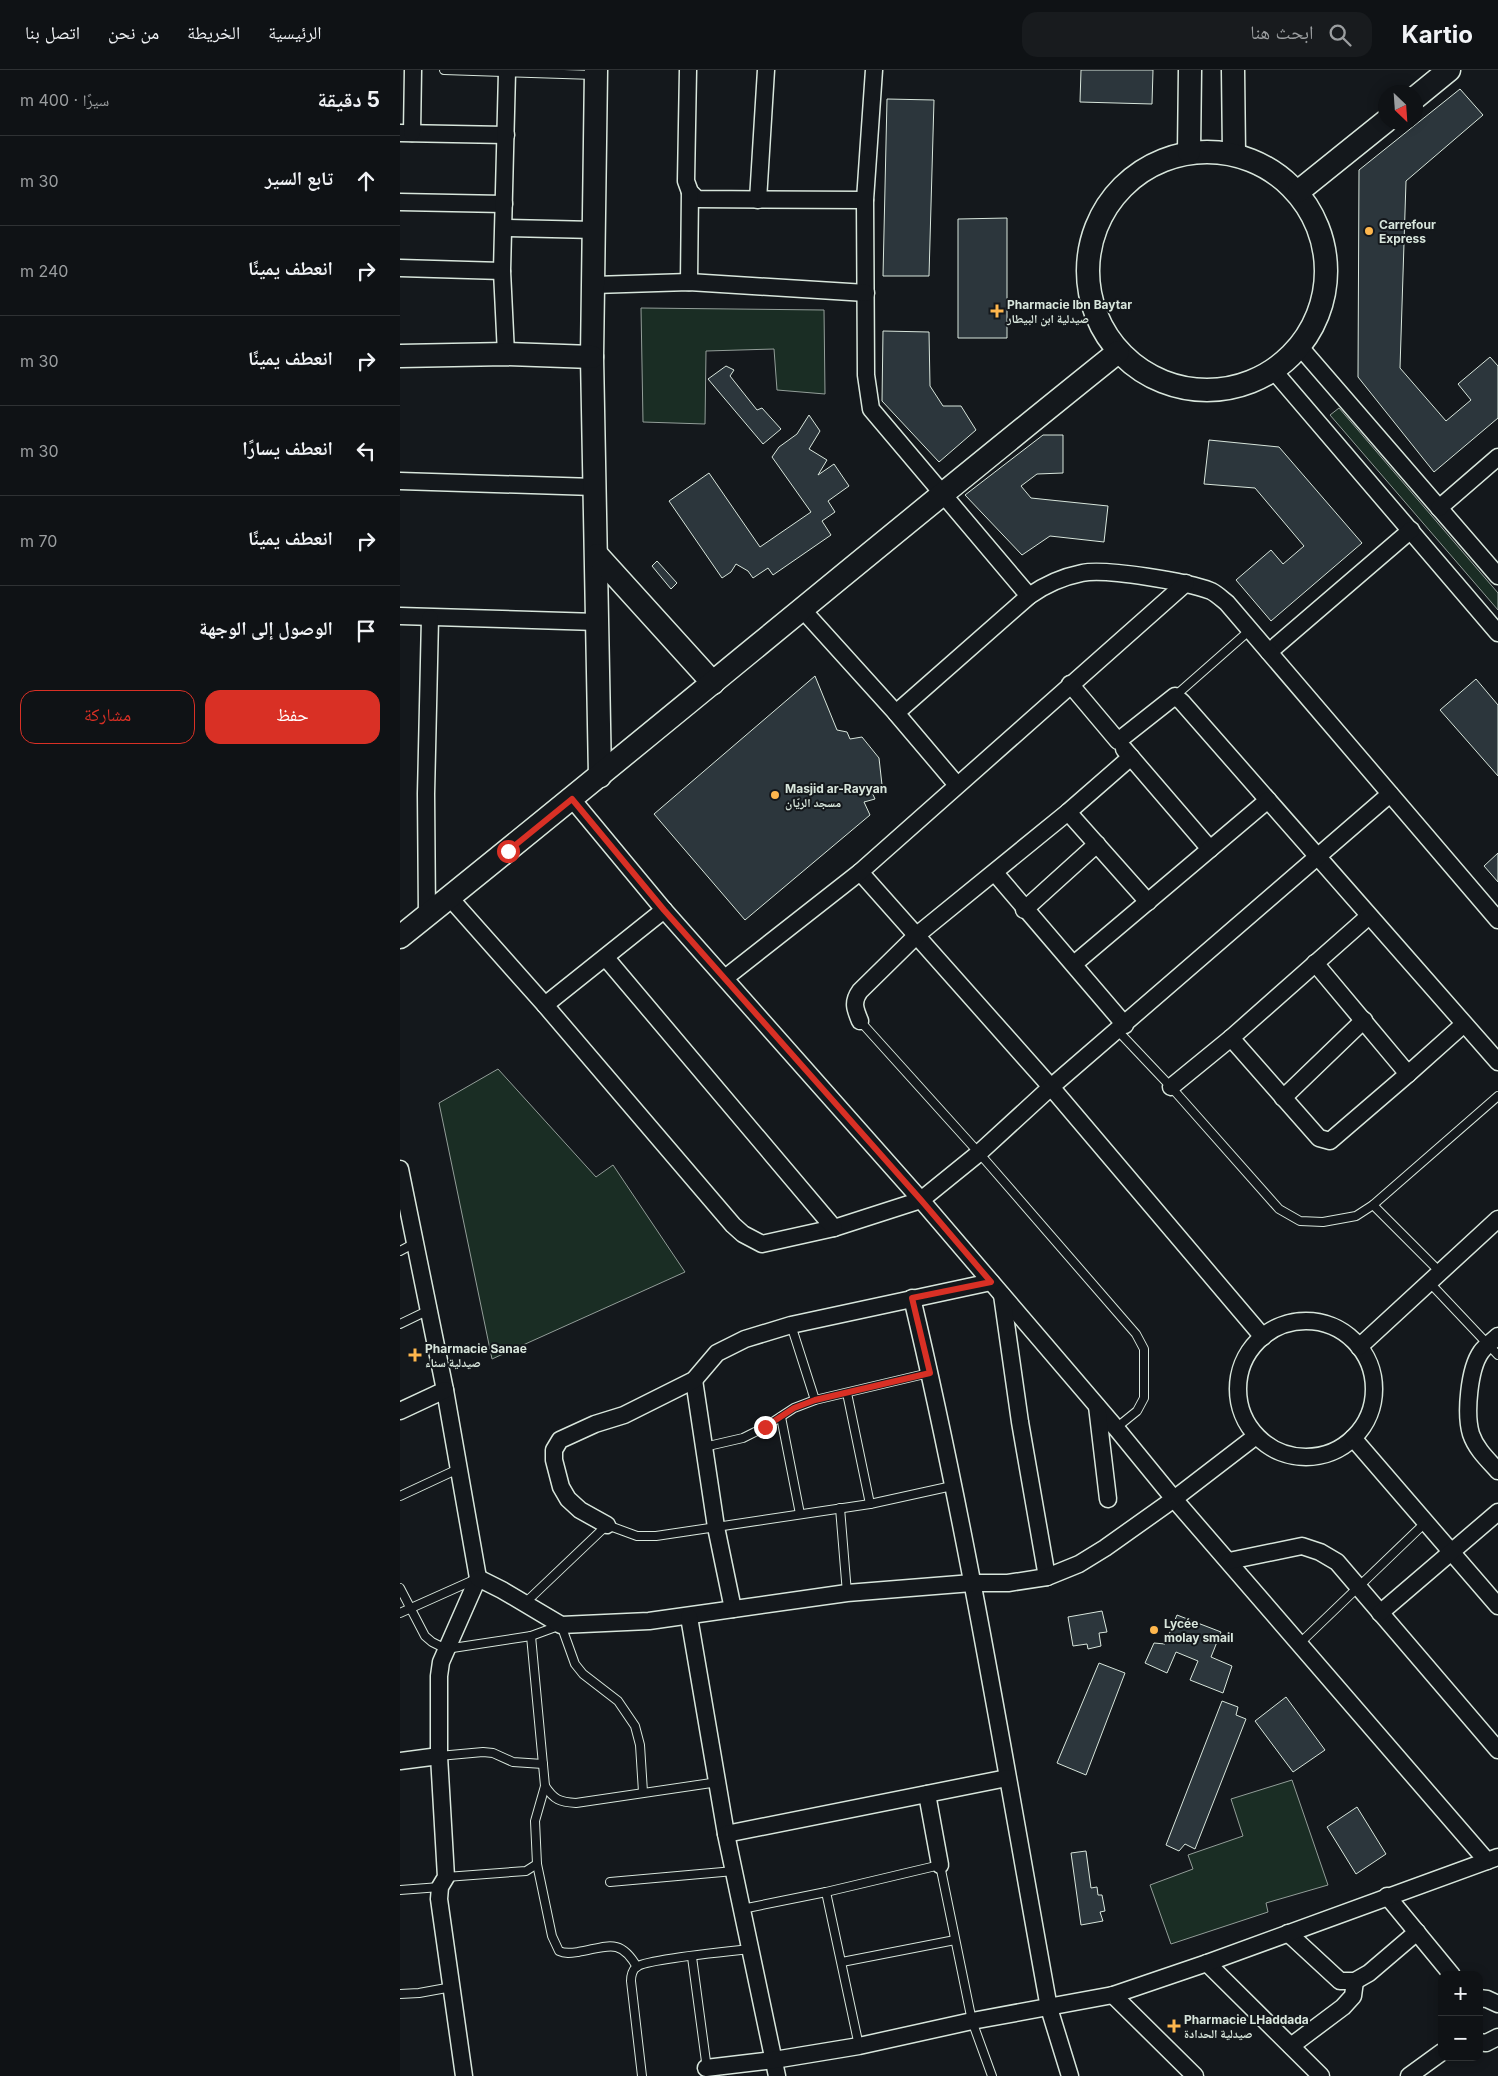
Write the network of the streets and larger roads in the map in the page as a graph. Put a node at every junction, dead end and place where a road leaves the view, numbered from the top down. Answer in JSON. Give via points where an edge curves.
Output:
{"nodes":[{"id":1,"x":413,"y":70,"type":"edge"},
{"id":2,"x":688,"y":70,"type":"edge"},
{"id":3,"x":766,"y":70,"type":"edge"},
{"id":4,"x":874,"y":70,"type":"edge"},
{"id":5,"x":1190,"y":70,"type":"edge"},
{"id":6,"x":1233,"y":70,"type":"edge"},
{"id":7,"x":1449,"y":70,"type":"edge"},
{"id":8,"x":508,"y":72,"type":"road end"},
{"id":9,"x":596,"y":73,"type":"edge"},
{"id":10,"x":1423,"y":91,"type":"edge"},
{"id":11,"x":1378,"y":127,"type":"edge"},
{"id":12,"x":406,"y":133,"type":"edge"},
{"id":13,"x":506,"y":135,"type":"junction"},
{"id":14,"x":1188,"y":152,"type":"junction"},
{"id":15,"x":1234,"y":154,"type":"junction"},
{"id":16,"x":1299,"y":191,"type":"junction"},
{"id":17,"x":690,"y":192,"type":"junction"},
{"id":18,"x":758,"y":200,"type":"junction"},
{"id":19,"x":865,"y":200,"type":"junction"},
{"id":20,"x":400,"y":202,"type":"edge"},
{"id":21,"x":504,"y":204,"type":"junction"},
{"id":22,"x":504,"y":228,"type":"junction"},
{"id":23,"x":595,"y":230,"type":"junction"},
{"id":24,"x":400,"y":268,"type":"edge"},
{"id":25,"x":502,"y":271,"type":"junction"},
{"id":26,"x":690,"y":282,"type":"junction"},
{"id":27,"x":594,"y":285,"type":"junction"},
{"id":28,"x":866,"y":293,"type":"junction"},
{"id":29,"x":1300,"y":347,"type":"junction"},
{"id":30,"x":1118,"y":352,"type":"junction"},
{"id":31,"x":506,"y":354,"type":"junction"},
{"id":32,"x":400,"y":356,"type":"edge"},
{"id":33,"x":592,"y":357,"type":"junction"},
{"id":34,"x":1272,"y":370,"type":"junction"},
{"id":35,"x":1498,"y":457,"type":"edge"},
{"id":36,"x":400,"y":481,"type":"edge"},
{"id":37,"x":594,"y":486,"type":"junction"},
{"id":38,"x":942,"y":493,"type":"junction"},
{"id":39,"x":1439,"y":508,"type":"junction"},
{"id":40,"x":1411,"y":530,"type":"junction"},
{"id":41,"x":597,"y":555,"type":"junction"},
{"id":42,"x":1498,"y":576,"type":"edge"},
{"id":43,"x":1186,"y":583,"type":"junction"},
{"id":44,"x":1029,"y":596,"type":"junction"},
{"id":45,"x":802,"y":609,"type":"junction"},
{"id":46,"x":400,"y":616,"type":"edge"},
{"id":47,"x":430,"y":618,"type":"junction"},
{"id":48,"x":597,"y":622,"type":"junction"},
{"id":49,"x":1498,"y":632,"type":"edge"},
{"id":50,"x":1269,"y":652,"type":"junction"},
{"id":51,"x":713,"y":683,"type":"junction"},
{"id":52,"x":1070,"y":684,"type":"junction"},
{"id":53,"x":896,"y":713,"type":"junction"},
{"id":54,"x":1118,"y":741,"type":"junction"},
{"id":55,"x":1131,"y":757,"type":"junction"},
{"id":56,"x":600,"y":776,"type":"junction"},
{"id":57,"x":957,"y":785,"type":"junction"},
{"id":58,"x":1390,"y":794,"type":"junction"},
{"id":59,"x":572,"y":799,"type":"junction"},
{"id":60,"x":1268,"y":800,"type":"junction"},
{"id":61,"x":1068,"y":812,"type":"junction"},
{"id":62,"x":1097,"y":844,"type":"junction"},
{"id":63,"x":1210,"y":849,"type":"junction"},
{"id":64,"x":1317,"y":857,"type":"junction"},
{"id":65,"x":860,"y":872,"type":"junction"},
{"id":66,"x":994,"y":874,"type":"junction"},
{"id":67,"x":450,"y":898,"type":"junction"},
{"id":68,"x":1148,"y":902,"type":"junction"},
{"id":69,"x":664,"y":910,"type":"junction"},
{"id":70,"x":1024,"y":910,"type":"junction"},
{"id":71,"x":1369,"y":916,"type":"junction"},
{"id":72,"x":427,"y":917,"type":"junction"},
{"id":73,"x":1498,"y":920,"type":"edge"},
{"id":74,"x":917,"y":935,"type":"junction"},
{"id":75,"x":400,"y":937,"type":"edge"},
{"id":76,"x":606,"y":958,"type":"junction"},
{"id":77,"x":1315,"y":963,"type":"junction"},
{"id":78,"x":1074,"y":964,"type":"junction"},
{"id":79,"x":725,"y":978,"type":"junction"},
{"id":80,"x":545,"y":1005,"type":"junction"},
{"id":81,"x":860,"y":1020,"type":"road end"},
{"id":82,"x":1364,"y":1020,"type":"junction"},
{"id":83,"x":1464,"y":1024,"type":"junction"},
{"id":84,"x":1122,"y":1028,"type":"junction"},
{"id":85,"x":1230,"y":1038,"type":"junction"},
{"id":86,"x":1498,"y":1062,"type":"edge"},
{"id":87,"x":1408,"y":1074,"type":"junction"},
{"id":88,"x":1051,"y":1087,"type":"junction"},
{"id":89,"x":1171,"y":1087,"type":"road end"},
{"id":90,"x":1283,"y":1098,"type":"junction"},
{"id":91,"x":400,"y":1169,"type":"edge"},
{"id":92,"x":403,"y":1199,"type":"edge"},
{"id":93,"x":921,"y":1200,"type":"junction"},
{"id":94,"x":1498,"y":1219,"type":"edge"},
{"id":95,"x":834,"y":1228,"type":"junction"},
{"id":96,"x":991,"y":1282,"type":"junction"},
{"id":97,"x":1002,"y":1295,"type":"junction"},
{"id":98,"x":912,"y":1298,"type":"junction"},
{"id":99,"x":1264,"y":1337,"type":"junction"},
{"id":100,"x":1495,"y":1345,"type":"edge"},
{"id":101,"x":1359,"y":1346,"type":"junction"},
{"id":102,"x":694,"y":1380,"type":"junction"},
{"id":103,"x":445,"y":1390,"type":"junction"},
{"id":104,"x":1097,"y":1406,"type":"junction"},
{"id":105,"x":400,"y":1411,"type":"edge"},
{"id":106,"x":1256,"y":1436,"type":"junction"},
{"id":107,"x":1353,"y":1438,"type":"junction"},
{"id":108,"x":1498,"y":1471,"type":"edge"},
{"id":109,"x":1108,"y":1499,"type":"dead end"},
{"id":110,"x":1174,"y":1499,"type":"junction"},
{"id":111,"x":1498,"y":1512,"type":"edge"},
{"id":112,"x":607,"y":1525,"type":"road end"},
{"id":113,"x":1452,"y":1552,"type":"junction"},
{"id":114,"x":1229,"y":1561,"type":"junction"},
{"id":115,"x":1047,"y":1577,"type":"junction"},
{"id":116,"x":478,"y":1578,"type":"junction"},
{"id":117,"x":972,"y":1583,"type":"junction"},
{"id":118,"x":1498,"y":1606,"type":"edge"},
{"id":119,"x":733,"y":1609,"type":"junction"},
{"id":120,"x":1380,"y":1612,"type":"junction"},
{"id":121,"x":689,"y":1617,"type":"junction"},
{"id":122,"x":1498,"y":1750,"type":"edge"},
{"id":123,"x":439,"y":1756,"type":"junction"},
{"id":124,"x":400,"y":1761,"type":"edge"},
{"id":125,"x":1007,"y":1778,"type":"junction"},
{"id":126,"x":927,"y":1794,"type":"junction"},
{"id":127,"x":726,"y":1834,"type":"junction"},
{"id":128,"x":1492,"y":1859,"type":"edge"},
{"id":129,"x":940,"y":1865,"type":"road end"},
{"id":130,"x":1387,"y":1896,"type":"junction"},
{"id":131,"x":1417,"y":1932,"type":"junction"},
{"id":132,"x":1288,"y":1933,"type":"junction"},
{"id":133,"x":1207,"y":1963,"type":"junction"},
{"id":134,"x":1449,"y":1971,"type":"edge"},
{"id":135,"x":1355,"y":1981,"type":"junction"},
{"id":136,"x":1113,"y":1995,"type":"junction"},
{"id":137,"x":1483,"y":1998,"type":"edge"},
{"id":138,"x":1498,"y":2004,"type":"edge"},
{"id":139,"x":1049,"y":2008,"type":"junction"},
{"id":140,"x":1498,"y":2037,"type":"edge"},
{"id":141,"x":1483,"y":2043,"type":"edge"},
{"id":142,"x":1292,"y":2046,"type":"junction"},
{"id":143,"x":1438,"y":2055,"type":"edge"},
{"id":144,"x":776,"y":2068,"type":"edge"},
{"id":145,"x":707,"y":2072,"type":"edge"},
{"id":146,"x":464,"y":2076,"type":"edge"},
{"id":147,"x":1070,"y":2076,"type":"edge"},
{"id":148,"x":1195,"y":2076,"type":"edge"},
{"id":149,"x":1321,"y":2076,"type":"edge"},
{"id":150,"x":1409,"y":2076,"type":"edge"}],
"edges":[{"from":1,"to":12,"type":"street"},
{"from":2,"to":17,"type":"street","via":[[686,181]]},
{"from":3,"to":18,"type":"street"},
{"from":4,"to":19,"type":"street"},
{"from":5,"to":14,"type":"street"},
{"from":6,"to":15,"type":"street"},
{"from":7,"to":10,"type":"street"},
{"from":8,"to":13,"type":"street"},
{"from":9,"to":23,"type":"street"},
{"from":11,"to":16,"type":"street"},
{"from":12,"to":13,"type":"street"},
{"from":13,"to":21,"type":"street"},
{"from":14,"to":15,"type":"street"},
{"from":14,"to":30,"type":"street","via":[[1160,160],[1128,181],[1103,210],[1089,246],[1087,284],[1097,321]]},
{"from":15,"to":16,"type":"street","via":[[1270,169]]},
{"from":16,"to":29,"type":"street","via":[[1317,222],[1326,256],[1325,291],[1313,325]]},
{"from":17,"to":18,"type":"street","via":[[697,199]]},
{"from":17,"to":26,"type":"street"},
{"from":18,"to":19,"type":"street"},
{"from":19,"to":28,"type":"street"},
{"from":20,"to":21,"type":"street"},
{"from":21,"to":22,"type":"street"},
{"from":22,"to":23,"type":"street"},
{"from":22,"to":25,"type":"street"},
{"from":23,"to":27,"type":"street"},
{"from":24,"to":25,"type":"street"},
{"from":25,"to":31,"type":"street"},
{"from":26,"to":27,"type":"street"},
{"from":26,"to":28,"type":"street"},
{"from":27,"to":33,"type":"street"},
{"from":28,"to":38,"type":"street","via":[[866,375],[871,409]]},
{"from":29,"to":34,"type":"street"},
{"from":29,"to":39,"type":"street"},
{"from":30,"to":34,"type":"street","via":[[1143,372],[1172,386],[1204,390],[1236,387]]},
{"from":30,"to":38,"type":"street"},
{"from":31,"to":32,"type":"street"},
{"from":31,"to":33,"type":"street"},
{"from":33,"to":37,"type":"street"},
{"from":34,"to":40,"type":"street"},
{"from":35,"to":39,"type":"street"},
{"from":36,"to":37,"type":"street"},
{"from":37,"to":41,"type":"street"},
{"from":38,"to":44,"type":"street"},
{"from":38,"to":45,"type":"street"},
{"from":39,"to":42,"type":"street"},
{"from":40,"to":49,"type":"street"},
{"from":40,"to":50,"type":"street"},
{"from":41,"to":48,"type":"street"},
{"from":41,"to":51,"type":"street"},
{"from":43,"to":44,"type":"street","via":[[1084,572],[1048,583]]},
{"from":43,"to":50,"type":"street","via":[[1213,592],[1227,603]]},
{"from":43,"to":52,"type":"street"},
{"from":44,"to":53,"type":"street"},
{"from":45,"to":51,"type":"street"},
{"from":45,"to":53,"type":"street"},
{"from":46,"to":47,"type":"street"},
{"from":47,"to":48,"type":"street"},
{"from":47,"to":72,"type":"street"},
{"from":48,"to":56,"type":"street"},
{"from":50,"to":58,"type":"street"},
{"from":51,"to":56,"type":"street"},
{"from":52,"to":54,"type":"street"},
{"from":52,"to":57,"type":"street"},
{"from":53,"to":57,"type":"street"},
{"from":54,"to":55,"type":"street"},
{"from":54,"to":60,"type":"street","via":[[1175,696]]},
{"from":55,"to":61,"type":"street"},
{"from":55,"to":63,"type":"street"},
{"from":56,"to":59,"type":"street"},
{"from":57,"to":65,"type":"street"},
{"from":58,"to":64,"type":"street"},
{"from":58,"to":73,"type":"street"},
{"from":59,"to":67,"type":"street"},
{"from":59,"to":69,"type":"street"},
{"from":60,"to":63,"type":"street"},
{"from":60,"to":64,"type":"street"},
{"from":61,"to":62,"type":"street"},
{"from":61,"to":66,"type":"street"},
{"from":62,"to":68,"type":"street"},
{"from":62,"to":70,"type":"street"},
{"from":63,"to":68,"type":"street"},
{"from":64,"to":71,"type":"street"},
{"from":64,"to":84,"type":"street"},
{"from":65,"to":74,"type":"street"},
{"from":65,"to":79,"type":"street"},
{"from":66,"to":70,"type":"street"},
{"from":66,"to":74,"type":"street"},
{"from":67,"to":72,"type":"street"},
{"from":67,"to":80,"type":"street"},
{"from":68,"to":78,"type":"street"},
{"from":69,"to":76,"type":"street"},
{"from":69,"to":79,"type":"street"},
{"from":70,"to":78,"type":"street"},
{"from":71,"to":77,"type":"street"},
{"from":71,"to":83,"type":"street"},
{"from":72,"to":75,"type":"street"},
{"from":74,"to":81,"type":"street","via":[[860,991],[854,1000]]},
{"from":74,"to":88,"type":"street"},
{"from":76,"to":80,"type":"street"},
{"from":76,"to":95,"type":"street"},
{"from":77,"to":82,"type":"street"},
{"from":77,"to":85,"type":"street"},
{"from":78,"to":84,"type":"street"},
{"from":79,"to":93,"type":"street"},
{"from":80,"to":95,"type":"street","via":[[743,1234],[762,1244]]},
{"from":82,"to":87,"type":"street"},
{"from":82,"to":90,"type":"street"},
{"from":83,"to":86,"type":"street"},
{"from":83,"to":87,"type":"street"},
{"from":84,"to":88,"type":"street"},
{"from":85,"to":89,"type":"street"},
{"from":85,"to":90,"type":"street"},
{"from":87,"to":90,"type":"street","via":[[1330,1142],[1319,1138]]},
{"from":88,"to":93,"type":"street","via":[[979,1153]]},
{"from":88,"to":99,"type":"street"},
{"from":91,"to":92,"type":"street"},
{"from":92,"to":103,"type":"street"},
{"from":93,"to":95,"type":"street"},
{"from":93,"to":96,"type":"street"},
{"from":94,"to":101,"type":"street"},
{"from":96,"to":97,"type":"street"},
{"from":96,"to":98,"type":"street"},
{"from":97,"to":104,"type":"street"},
{"from":97,"to":115,"type":"street"},
{"from":98,"to":102,"type":"street","via":[[733,1343],[717,1353]]},
{"from":98,"to":117,"type":"street"},
{"from":99,"to":101,"type":"street","via":[[1278,1327],[1301,1321],[1330,1325],[1350,1336]]},
{"from":99,"to":106,"type":"street","via":[[1258,1340],[1245,1360],[1240,1375],[1239,1399],[1246,1422]]},
{"from":100,"to":108,"type":"street","via":[[1481,1351],[1467,1410],[1471,1434],[1480,1451]]},
{"from":101,"to":107,"type":"street","via":[[1367,1357],[1375,1380],[1373,1404],[1361,1431]]},
{"from":102,"to":112,"type":"street","via":[[556,1444],[554,1460],[557,1475],[568,1498],[580,1510]]},
{"from":102,"to":119,"type":"street","via":[[716,1527]]},
{"from":103,"to":105,"type":"street"},
{"from":103,"to":116,"type":"street"},
{"from":104,"to":109,"type":"street"},
{"from":104,"to":110,"type":"street"},
{"from":106,"to":107,"type":"street","via":[[1278,1451],[1301,1457],[1321,1456],[1343,1447]]},
{"from":106,"to":110,"type":"street"},
{"from":107,"to":113,"type":"street"},
{"from":110,"to":114,"type":"street"},
{"from":110,"to":115,"type":"street","via":[[1079,1564]]},
{"from":111,"to":113,"type":"street"},
{"from":113,"to":118,"type":"street"},
{"from":113,"to":120,"type":"street"},
{"from":114,"to":120,"type":"street","via":[[1302,1546],[1320,1552],[1336,1562]]},
{"from":114,"to":128,"type":"street"},
{"from":115,"to":117,"type":"street","via":[[1008,1583]]},
{"from":116,"to":121,"type":"street","via":[[561,1625]]},
{"from":116,"to":123,"type":"street","via":[[441,1662],[438,1676]]},
{"from":117,"to":119,"type":"street","via":[[846,1593]]},
{"from":117,"to":125,"type":"street"},
{"from":119,"to":121,"type":"street"},
{"from":120,"to":122,"type":"street"},
{"from":121,"to":127,"type":"street"},
{"from":123,"to":124,"type":"street"},
{"from":123,"to":146,"type":"street","via":[[443,1882],[440,1912]]},
{"from":125,"to":126,"type":"street"},
{"from":125,"to":139,"type":"street"},
{"from":126,"to":127,"type":"street"},
{"from":126,"to":129,"type":"street"},
{"from":127,"to":144,"type":"street"},
{"from":128,"to":130,"type":"street"},
{"from":130,"to":131,"type":"street"},
{"from":130,"to":132,"type":"street"},
{"from":131,"to":134,"type":"street"},
{"from":131,"to":135,"type":"street"},
{"from":132,"to":133,"type":"street"},
{"from":132,"to":135,"type":"street","via":[[1340,1981]]},
{"from":133,"to":136,"type":"street"},
{"from":133,"to":142,"type":"street"},
{"from":135,"to":142,"type":"street","via":[[1354,1996]]},
{"from":136,"to":139,"type":"street"},
{"from":136,"to":148,"type":"street"},
{"from":137,"to":138,"type":"street"},
{"from":139,"to":144,"type":"street","via":[[972,2021]]},
{"from":139,"to":147,"type":"street"},
{"from":140,"to":141,"type":"street"},
{"from":142,"to":149,"type":"street"},
{"from":143,"to":150,"type":"street"},
{"from":144,"to":145,"type":"street"}]}
